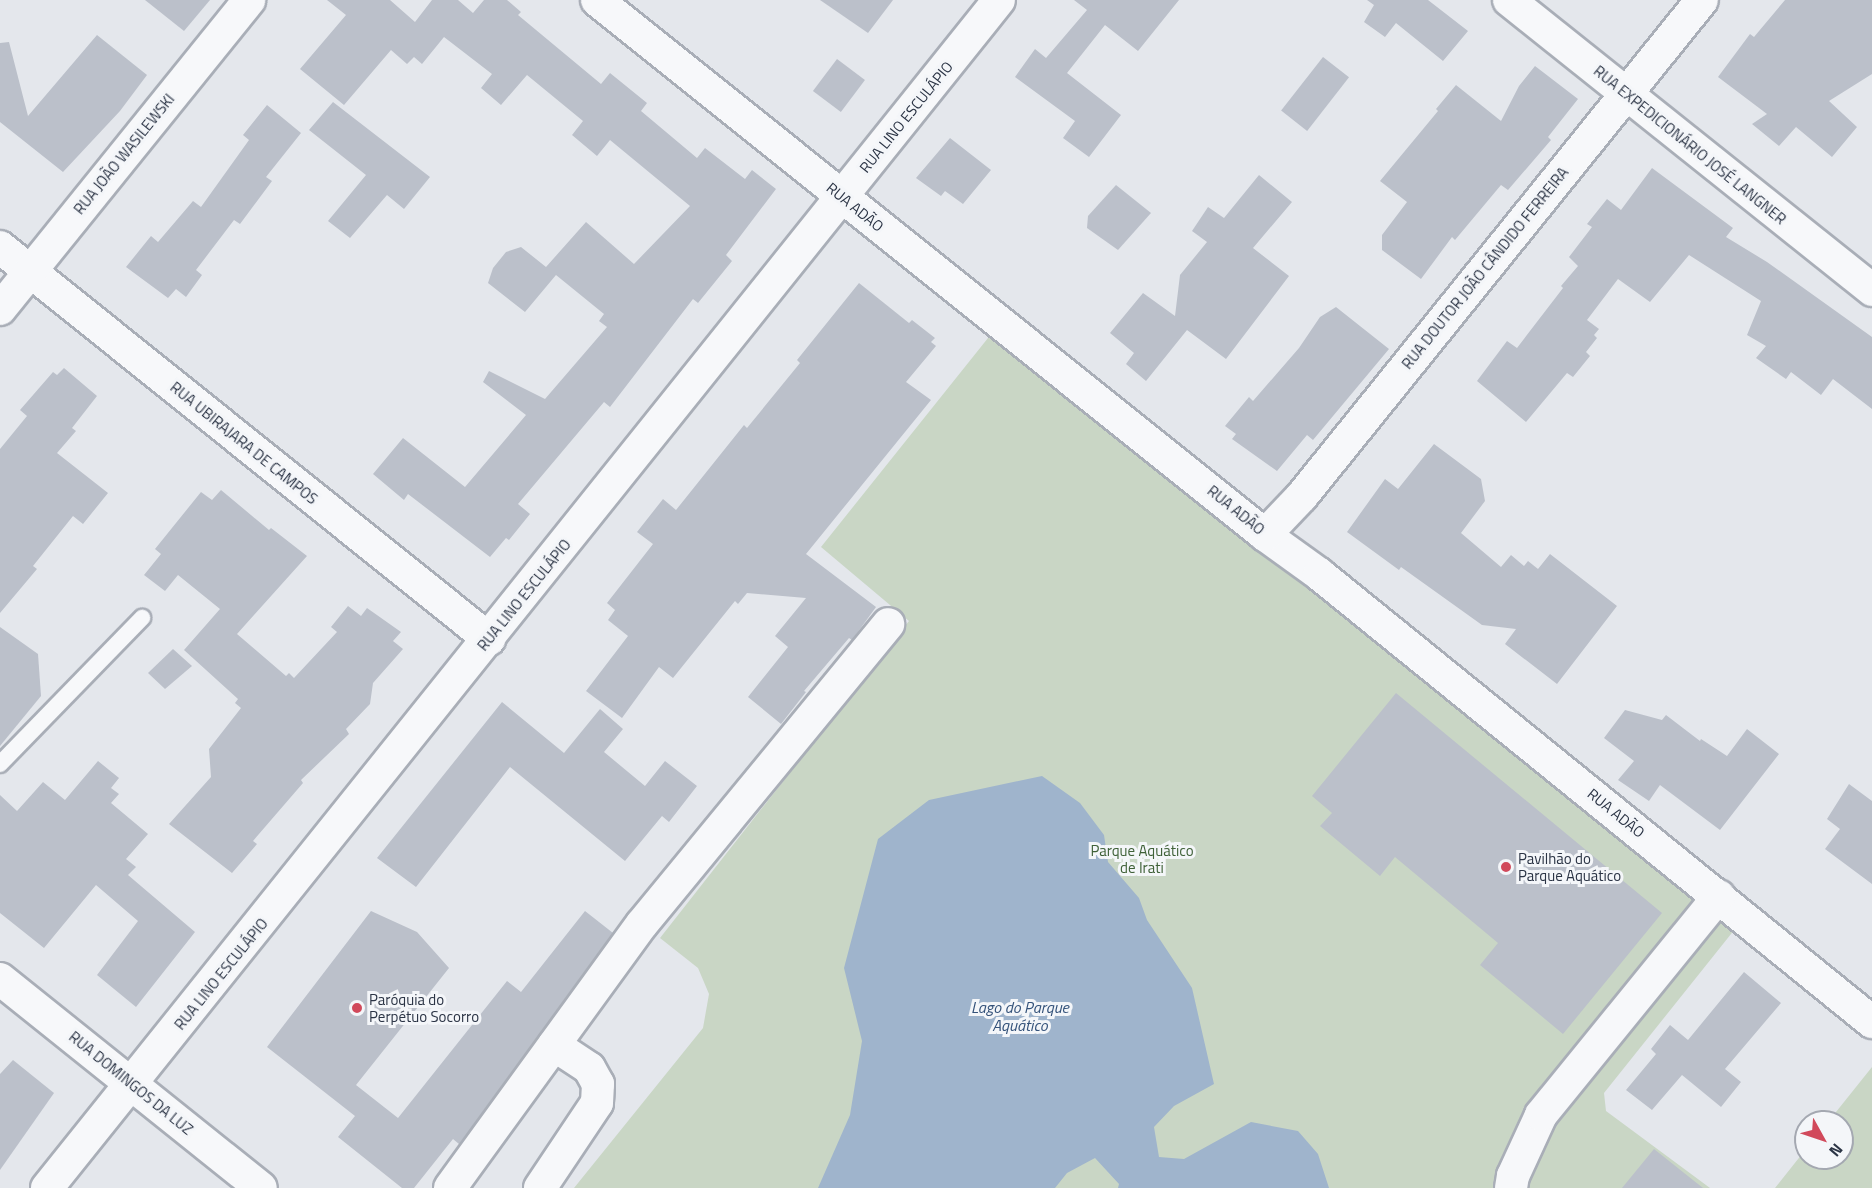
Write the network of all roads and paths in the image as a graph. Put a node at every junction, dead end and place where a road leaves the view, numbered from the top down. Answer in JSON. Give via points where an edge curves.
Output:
{"nodes":[{"id":1,"x":249,"y":0,"type":"edge"},
{"id":2,"x":597,"y":0,"type":"edge"},
{"id":3,"x":999,"y":0,"type":"edge"},
{"id":4,"x":1509,"y":0,"type":"edge"},
{"id":5,"x":1702,"y":0,"type":"edge"},
{"id":6,"x":1625,"y":93,"type":"junction"},
{"id":7,"x":842,"y":197,"type":"junction"},
{"id":8,"x":0,"y":247,"type":"edge"},
{"id":9,"x":30,"y":271,"type":"junction"},
{"id":10,"x":1872,"y":290,"type":"edge"},
{"id":11,"x":0,"y":309,"type":"edge"},
{"id":12,"x":1266,"y":535,"type":"junction"},
{"id":13,"x":142,"y":618,"type":"dead end"},
{"id":14,"x":888,"y":624,"type":"dead end"},
{"id":15,"x":489,"y":639,"type":"junction"},
{"id":16,"x":0,"y":764,"type":"edge"},
{"id":17,"x":1719,"y":896,"type":"junction"},
{"id":18,"x":0,"y":980,"type":"edge"},
{"id":19,"x":1872,"y":1022,"type":"edge"},
{"id":20,"x":554,"y":1045,"type":"junction"},
{"id":21,"x":133,"y":1084,"type":"junction"},
{"id":22,"x":47,"y":1188,"type":"edge"},
{"id":23,"x":261,"y":1188,"type":"edge"},
{"id":24,"x":450,"y":1188,"type":"edge"},
{"id":25,"x":540,"y":1188,"type":"edge"},
{"id":26,"x":1511,"y":1188,"type":"edge"}],
"edges":[{"from":1,"to":9,"type":"street","name":"RUA JOÃO WASILEWSKI"},
{"from":2,"to":7,"type":"street","name":"RUA ADÃO"},
{"from":3,"to":7,"type":"street","name":"RUA LINO ESCULÁPIO"},
{"from":4,"to":6,"type":"street","name":"RUA EXPEDICIONÁRIO JOSÉ LANGNER"},
{"from":5,"to":6,"type":"street","name":"RUA DOUTOR JOÃO CÂNDIDO FERREIRA"},
{"from":6,"to":10,"type":"street","name":"RUA EXPEDICIONÁRIO JOSÉ LANGNER"},
{"from":6,"to":12,"type":"street","name":"RUA DOUTOR JOÃO CÂNDIDO FERREIRA","via":[[1302,496]]},
{"from":7,"to":12,"type":"street","name":"RUA ADÃO"},
{"from":7,"to":15,"type":"street","name":"RUA LINO ESCULÁPIO"},
{"from":8,"to":9,"type":"street","name":"RUA UBIRAJARA DE CAMPOS"},
{"from":9,"to":11,"type":"street","name":"RUA JOÃO WASILEWSKI"},
{"from":9,"to":15,"type":"street","name":"RUA UBIRAJARA DE CAMPOS"},
{"from":12,"to":17,"type":"street","name":"RUA ADÃO"},
{"from":13,"to":16,"type":"lane"},
{"from":14,"to":20,"type":"street","via":[[642,924]]},
{"from":15,"to":21,"type":"street","name":"RUA LINO ESCULÁPIO"},
{"from":17,"to":19,"type":"street","name":"RUA ADÃO"},
{"from":17,"to":26,"type":"street","via":[[1541,1115]]},
{"from":18,"to":21,"type":"street","name":"RUA DOMINGOS DA LUZ"},
{"from":20,"to":24,"type":"street"},
{"from":20,"to":25,"type":"street","via":[[589,1068],[598,1084],[597,1103]]},
{"from":21,"to":22,"type":"street","name":"RUA LINO ESCULÁPIO"},
{"from":21,"to":23,"type":"street","name":"RUA DOMINGOS DA LUZ"}]}
